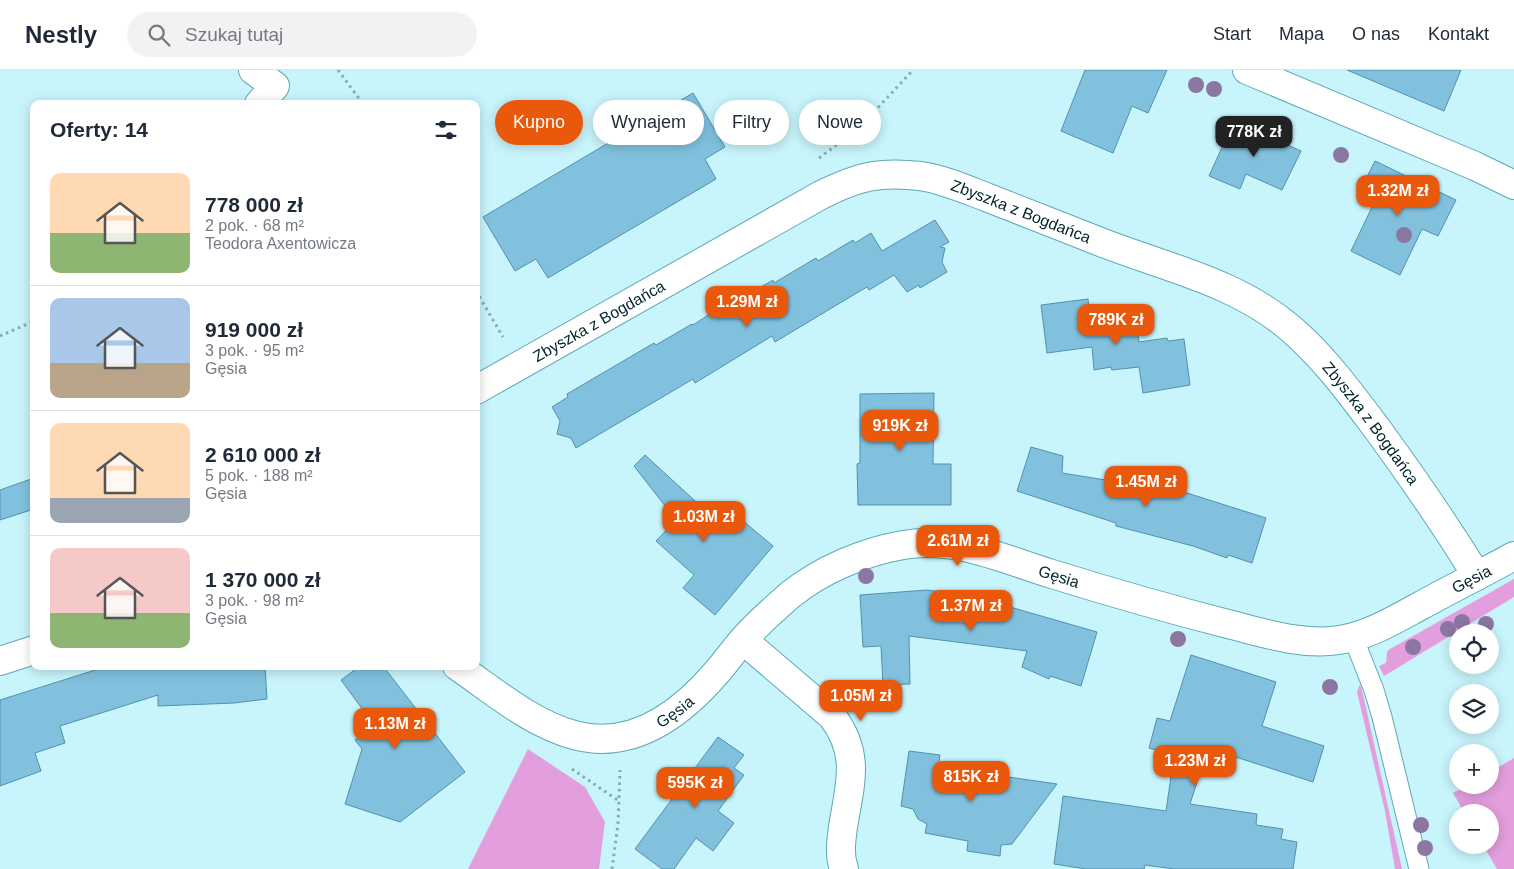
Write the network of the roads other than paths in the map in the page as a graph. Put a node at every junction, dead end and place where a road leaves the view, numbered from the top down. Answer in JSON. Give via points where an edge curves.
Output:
{"nodes":[{"id":1,"x":253,"y":70,"type":"edge"},
{"id":2,"x":1247,"y":70,"type":"edge"},
{"id":3,"x":267,"y":95,"type":"edge"},
{"id":4,"x":1514,"y":185,"type":"edge"},
{"id":5,"x":480,"y":388,"type":"edge"},
{"id":6,"x":1514,"y":556,"type":"edge"},
{"id":7,"x":1477,"y":576,"type":"junction"},
{"id":8,"x":1353,"y":637,"type":"junction"},
{"id":9,"x":743,"y":640,"type":"junction"},
{"id":10,"x":30,"y":651,"type":"edge"},
{"id":11,"x":0,"y":661,"type":"edge"},
{"id":12,"x":464,"y":670,"type":"edge"},
{"id":13,"x":844,"y":869,"type":"edge"},
{"id":14,"x":1419,"y":869,"type":"edge"}],
"edges":[{"from":1,"to":3,"type":"street"},
{"from":2,"to":4,"type":"street"},
{"from":5,"to":7,"type":"street","name":"Zbyszka z Bogdańca","via":[[828,191],[873,174],[920,176],[967,190],[1221,286],[1274,314],[1307,343],[1349,391],[1416,483]]},
{"from":6,"to":7,"type":"street","name":"Gęsia"},
{"from":7,"to":8,"type":"street","name":"Gęsia","via":[[1377,628]]},
{"from":8,"to":9,"type":"street","name":"Gęsia","via":[[1317,642],[1274,635],[1187,613],[959,545],[924,543],[882,550],[826,572],[791,594]]},
{"from":8,"to":14,"type":"lane","via":[[1382,717]]},
{"from":9,"to":12,"type":"street","name":"Gęsia","via":[[695,696],[672,715],[653,727],[621,738],[574,735],[541,722]]},
{"from":9,"to":13,"type":"street","via":[[832,716],[842,729],[852,768],[840,849]]},
{"from":10,"to":11,"type":"street"}]}
